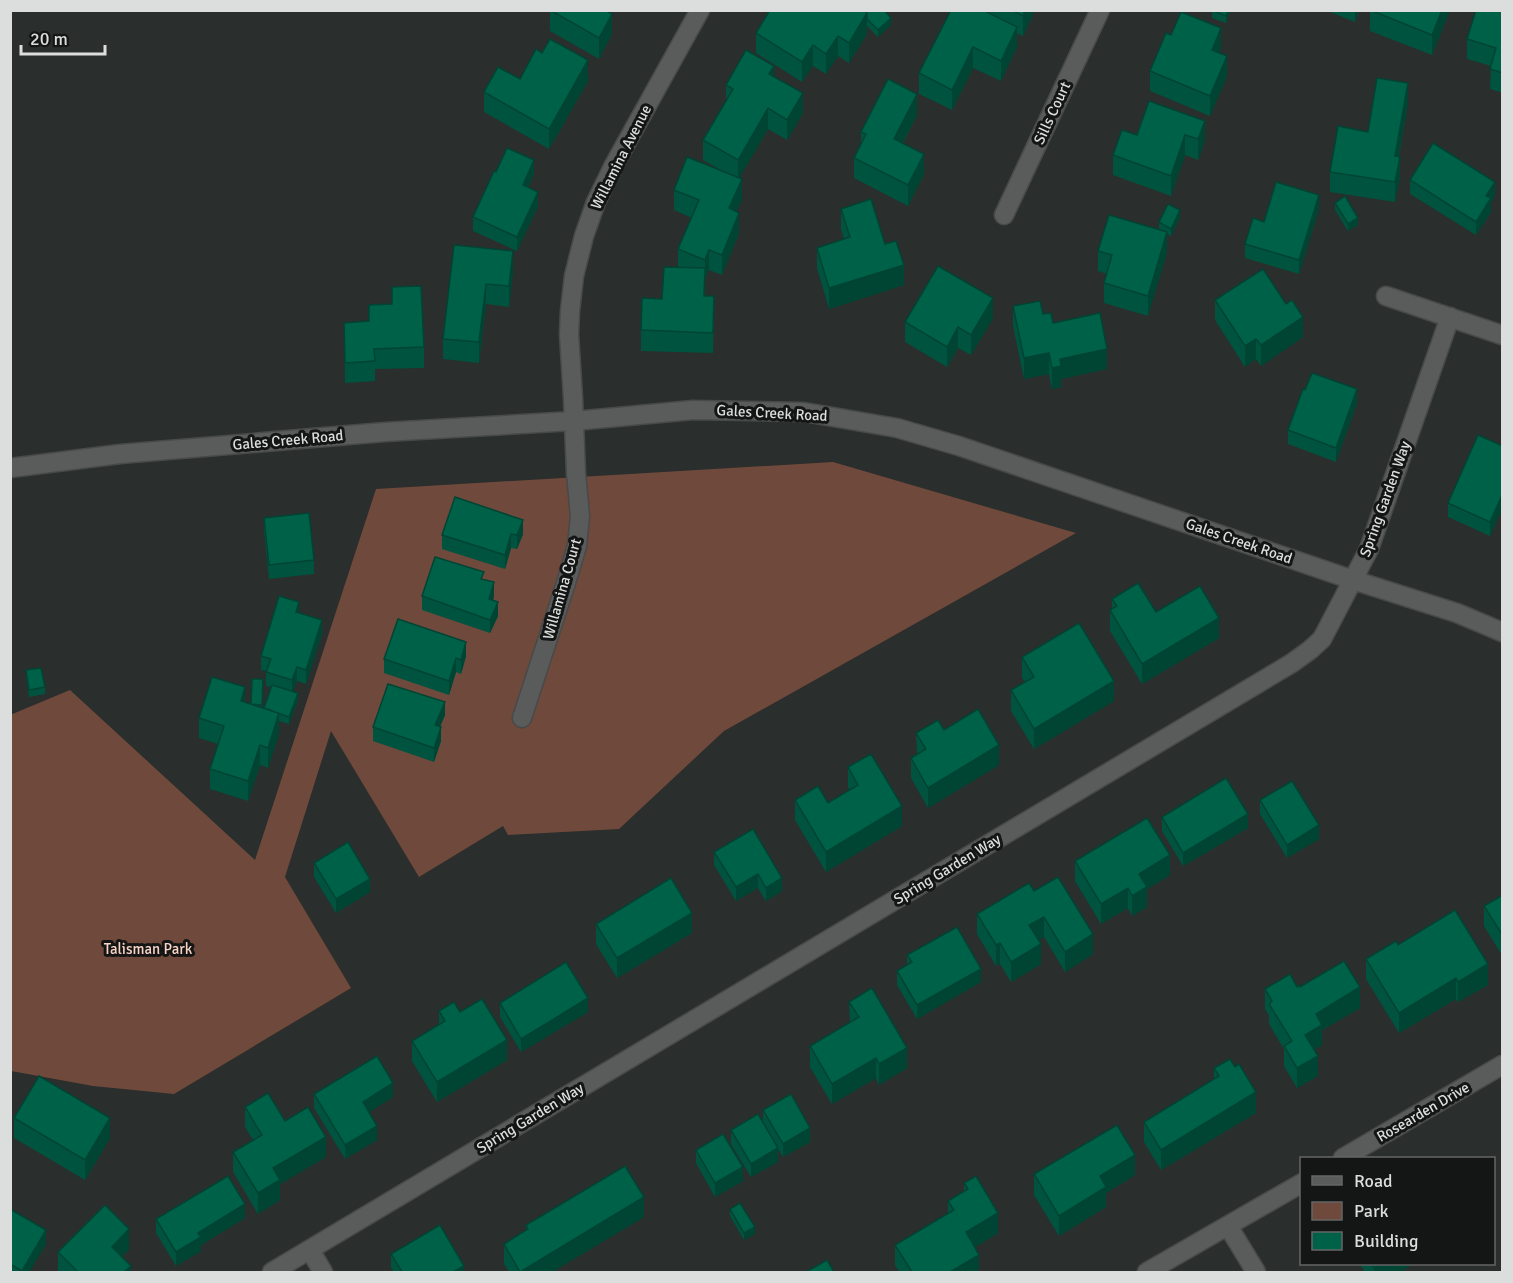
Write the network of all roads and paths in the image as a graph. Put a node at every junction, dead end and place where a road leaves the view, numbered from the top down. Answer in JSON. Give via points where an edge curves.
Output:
{"nodes":[{"id":1,"x":700,"y":10,"type":"edge"},
{"id":2,"x":1100,"y":10,"type":"edge"},
{"id":3,"x":1004,"y":215,"type":"dead end"},
{"id":4,"x":1386,"y":296,"type":"dead end"},
{"id":5,"x":1450,"y":317,"type":"junction"},
{"id":6,"x":1503,"y":335,"type":"edge"},
{"id":7,"x":574,"y":421,"type":"junction"},
{"id":8,"x":10,"y":468,"type":"edge"},
{"id":9,"x":1353,"y":580,"type":"junction"},
{"id":10,"x":1503,"y":632,"type":"edge"},
{"id":11,"x":522,"y":718,"type":"dead end"},
{"id":12,"x":1503,"y":1065,"type":"edge"},
{"id":13,"x":1345,"y":1157,"type":"edge"},
{"id":14,"x":1300,"y":1184,"type":"edge"},
{"id":15,"x":1228,"y":1226,"type":"junction"},
{"id":16,"x":310,"y":1250,"type":"junction"},
{"id":17,"x":272,"y":1272,"type":"edge"},
{"id":18,"x":323,"y":1272,"type":"edge"},
{"id":19,"x":1147,"y":1272,"type":"edge"},
{"id":20,"x":1256,"y":1272,"type":"edge"}],
"edges":[{"from":1,"to":7,"type":"street","name":"Willamina Avenue","via":[[614,165],[584,236],[570,311]]},
{"from":2,"to":3,"type":"street","name":"Sills Court"},
{"from":4,"to":5,"type":"street"},
{"from":5,"to":6,"type":"street"},
{"from":5,"to":9,"type":"street","name":"Spring Garden Way","via":[[1369,549]]},
{"from":7,"to":8,"type":"street","name":"Gales Creek Road","via":[[374,432],[120,454]]},
{"from":7,"to":9,"type":"street","name":"Gales Creek Road","via":[[693,410],[760,410],[804,412],[897,428]]},
{"from":7,"to":11,"type":"street","name":"Willamina Court","via":[[580,516],[576,546]]},
{"from":9,"to":10,"type":"street","name":"Gales Creek Road"},
{"from":9,"to":16,"type":"street","name":"Spring Garden Way","via":[[1322,639],[1292,663]]},
{"from":12,"to":13,"type":"street","name":"Rosearden Drive"},
{"from":14,"to":15,"type":"street"},
{"from":15,"to":19,"type":"street"},
{"from":15,"to":20,"type":"street"},
{"from":16,"to":17,"type":"street","name":"Spring Garden Way"},
{"from":16,"to":18,"type":"street"}]}
